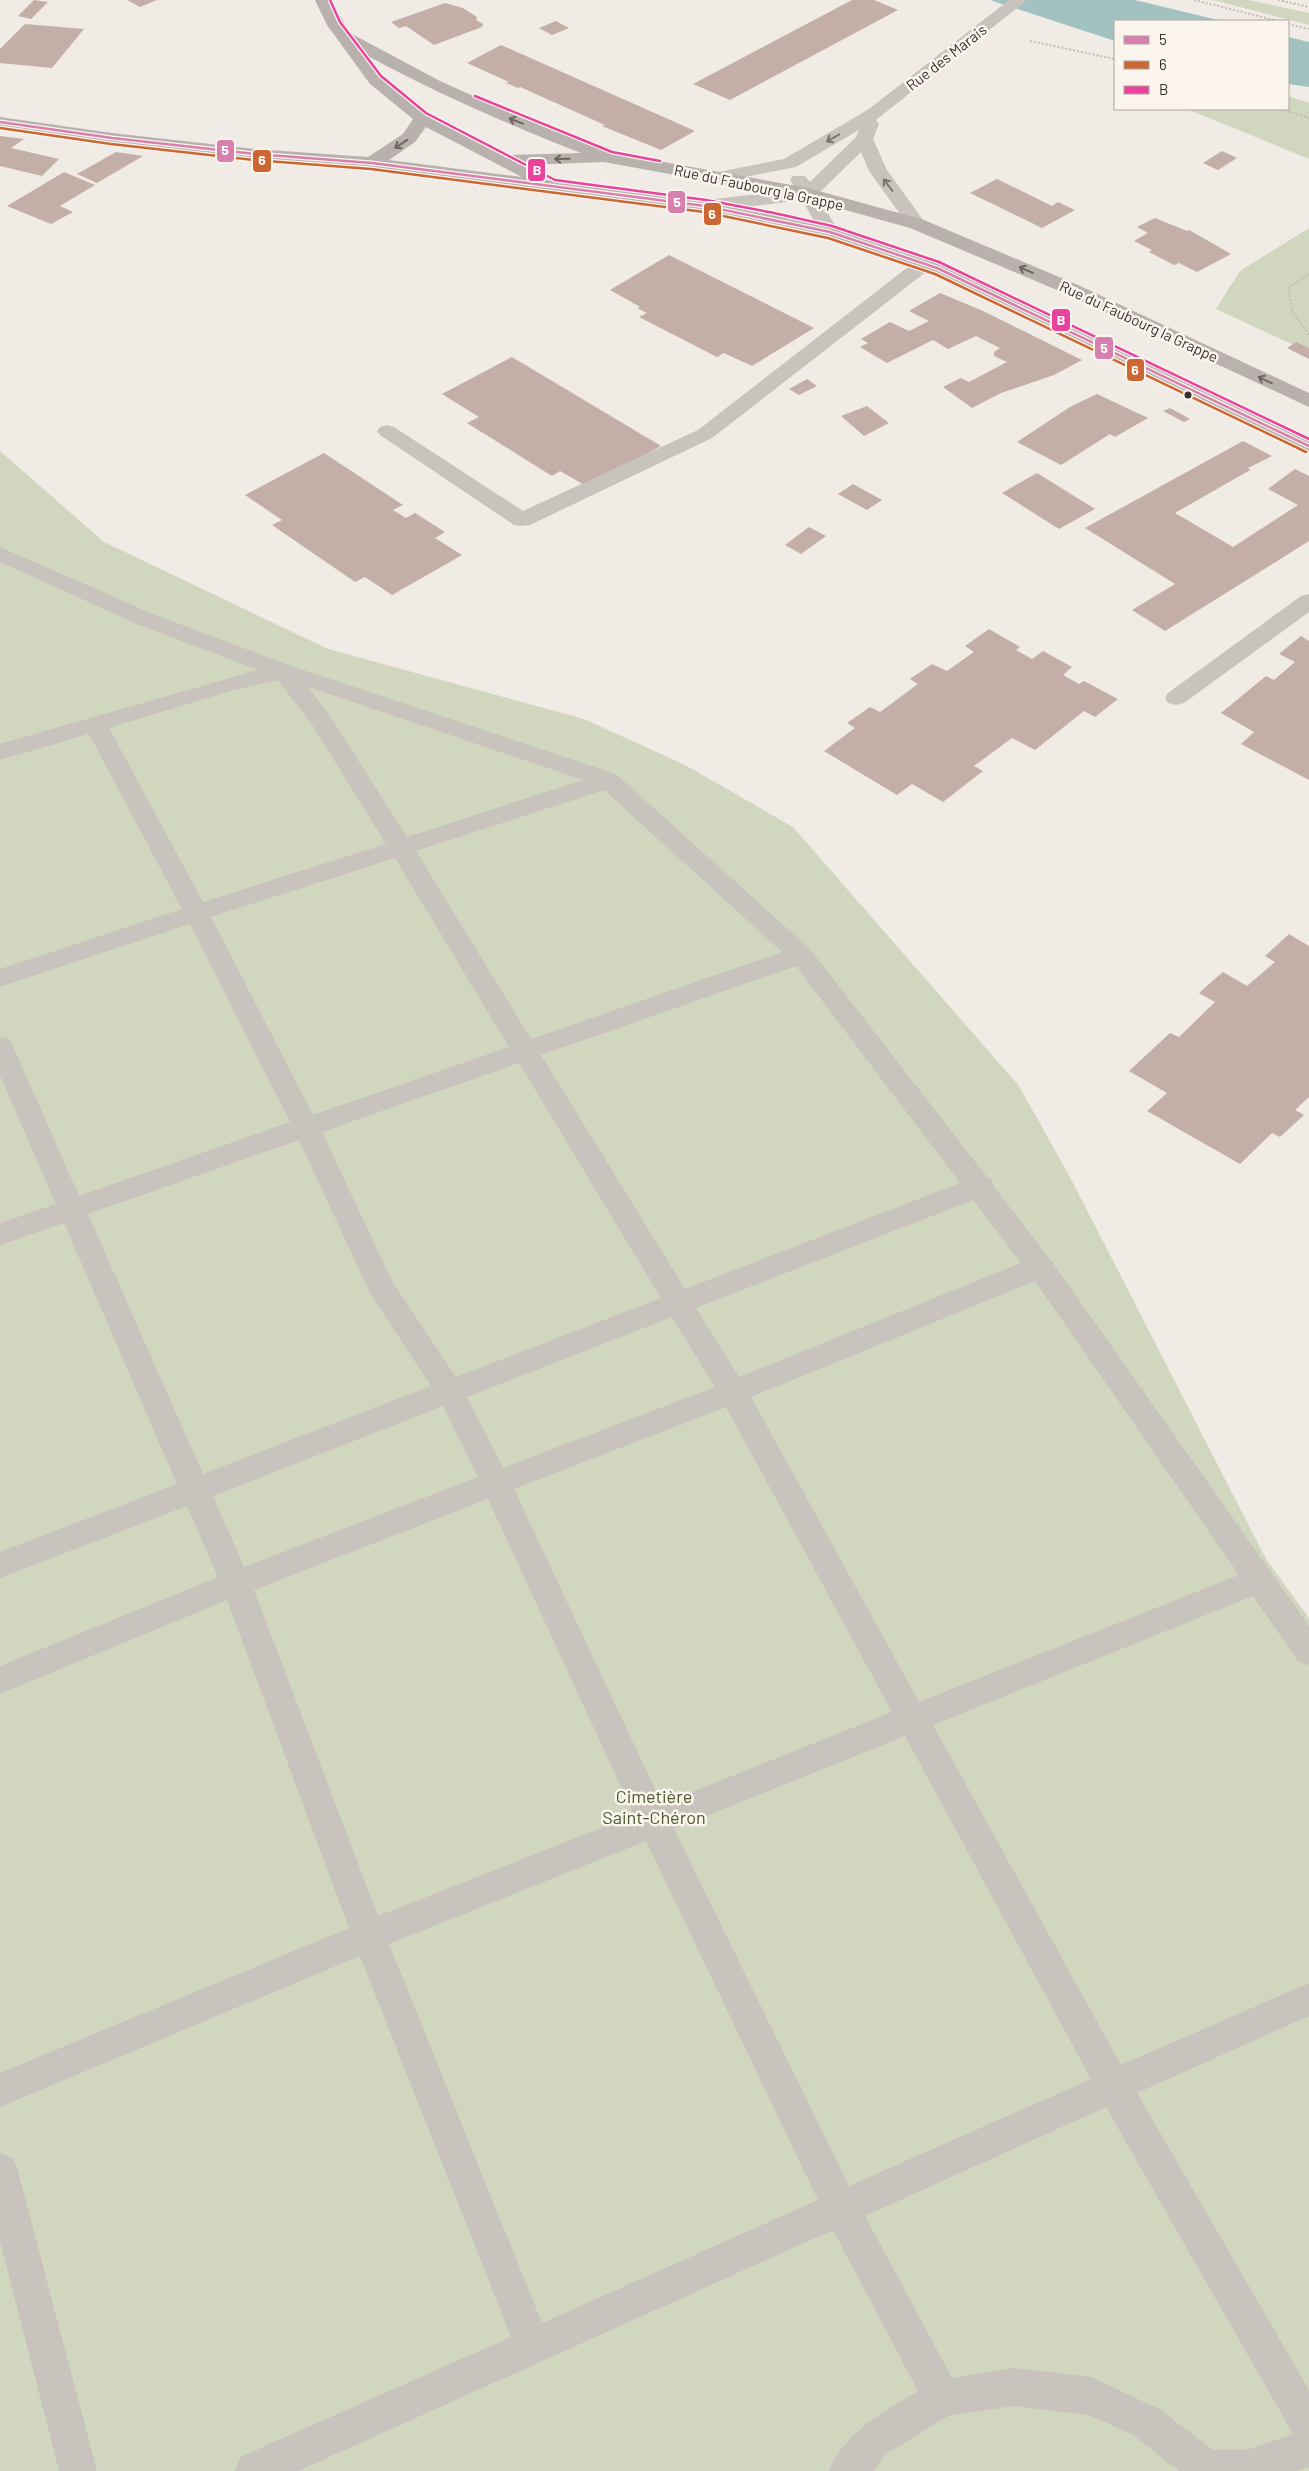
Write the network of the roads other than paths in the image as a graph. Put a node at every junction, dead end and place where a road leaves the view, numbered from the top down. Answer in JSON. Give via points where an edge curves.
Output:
{"nodes":[{"id":1,"x":323,"y":0,"type":"edge"},
{"id":2,"x":1018,"y":0,"type":"edge"},
{"id":3,"x":346,"y":37,"type":"junction"},
{"id":4,"x":875,"y":114,"type":"junction"},
{"id":5,"x":423,"y":118,"type":"junction"},
{"id":6,"x":0,"y":122,"type":"edge"},
{"id":7,"x":864,"y":138,"type":"junction"},
{"id":8,"x":610,"y":158,"type":"junction"},
{"id":9,"x":504,"y":160,"type":"junction"},
{"id":10,"x":372,"y":163,"type":"junction"},
{"id":11,"x":790,"y":163,"type":"junction"},
{"id":12,"x":718,"y":177,"type":"junction"},
{"id":13,"x":552,"y":186,"type":"junction"},
{"id":14,"x":808,"y":194,"type":"junction"},
{"id":15,"x":705,"y":206,"type":"junction"},
{"id":16,"x":917,"y":224,"type":"junction"},
{"id":17,"x":830,"y":232,"type":"junction"},
{"id":18,"x":924,"y":264,"type":"junction"},
{"id":19,"x":1309,"y":401,"type":"edge"},
{"id":20,"x":387,"y":431,"type":"dead end"},
{"id":21,"x":1309,"y":446,"type":"edge"},
{"id":22,"x":0,"y":554,"type":"edge"},
{"id":23,"x":1309,"y":601,"type":"edge"},
{"id":24,"x":283,"y":671,"type":"junction"},
{"id":25,"x":1176,"y":698,"type":"dead end"},
{"id":26,"x":95,"y":724,"type":"junction"},
{"id":27,"x":0,"y":752,"type":"edge"},
{"id":28,"x":608,"y":780,"type":"junction"},
{"id":29,"x":402,"y":849,"type":"junction"},
{"id":30,"x":196,"y":912,"type":"junction"},
{"id":31,"x":801,"y":955,"type":"junction"},
{"id":32,"x":0,"y":978,"type":"edge"},
{"id":33,"x":0,"y":1046,"type":"edge"},
{"id":34,"x":525,"y":1051,"type":"junction"},
{"id":35,"x":306,"y":1127,"type":"junction"},
{"id":36,"x":980,"y":1186,"type":"junction"},
{"id":37,"x":71,"y":1210,"type":"junction"},
{"id":38,"x":0,"y":1234,"type":"edge"},
{"id":39,"x":1040,"y":1267,"type":"junction"},
{"id":40,"x":681,"y":1303,"type":"junction"},
{"id":41,"x":450,"y":1391,"type":"junction"},
{"id":42,"x":733,"y":1392,"type":"junction"},
{"id":43,"x":496,"y":1483,"type":"junction"},
{"id":44,"x":196,"y":1489,"type":"junction"},
{"id":45,"x":0,"y":1565,"type":"edge"},
{"id":46,"x":1260,"y":1580,"type":"junction"},
{"id":47,"x":236,"y":1583,"type":"junction"},
{"id":48,"x":1309,"y":1652,"type":"edge"},
{"id":49,"x":0,"y":1680,"type":"edge"},
{"id":50,"x":914,"y":1719,"type":"junction"},
{"id":51,"x":654,"y":1823,"type":"junction"},
{"id":52,"x":370,"y":1936,"type":"junction"},
{"id":53,"x":1309,"y":1999,"type":"edge"},
{"id":54,"x":1114,"y":2087,"type":"junction"},
{"id":55,"x":0,"y":2090,"type":"edge"},
{"id":56,"x":0,"y":2171,"type":"edge"},
{"id":57,"x":841,"y":2208,"type":"junction"},
{"id":58,"x":533,"y":2346,"type":"junction"},
{"id":59,"x":942,"y":2398,"type":"junction"},
{"id":60,"x":1309,"y":2426,"type":"edge"},
{"id":61,"x":1309,"y":2448,"type":"edge"},
{"id":62,"x":78,"y":2471,"type":"edge"},
{"id":63,"x":254,"y":2471,"type":"edge"},
{"id":64,"x":848,"y":2471,"type":"edge"}],
"edges":[{"from":1,"to":3,"type":"main road","name":"Rue du Faubourg la Grappe"},
{"from":2,"to":4,"type":"street","name":"Rue des Marais"},
{"from":3,"to":5,"type":"main road","name":"Rue du Faubourg la Grappe","via":[[376,80]]},
{"from":8,"to":3,"type":"main road","name":"Rue du Faubourg la Grappe","one_way":true,"via":[[434,85]]},
{"from":4,"to":7,"type":"street","name":"Rue des Marais"},
{"from":4,"to":11,"type":"street","name":"Rue des Marais","one_way":true},
{"from":5,"to":9,"type":"main road","name":"Rue du Faubourg la Grappe"},
{"from":5,"to":10,"type":"main road","one_way":true,"via":[[409,138]]},
{"from":6,"to":10,"type":"main road","via":[[255,154]]},
{"from":7,"to":14,"type":"street","name":"Rue des Marais"},
{"from":16,"to":7,"type":"street","one_way":true,"via":[[878,171]]},
{"from":8,"to":9,"type":"main road","one_way":true},
{"from":8,"to":12,"type":"main road","name":"Rue du Faubourg la Grappe"},
{"from":9,"to":10,"type":"main road"},
{"from":9,"to":13,"type":"main road","name":"Rue du Faubourg la Grappe"},
{"from":10,"to":13,"type":"main road"},
{"from":11,"to":12,"type":"street","name":"Rue des Marais"},
{"from":11,"to":14,"type":"street"},
{"from":12,"to":14,"type":"main road","name":"Rue du Faubourg la Grappe"},
{"from":13,"to":15,"type":"main road","name":"Rue du Faubourg la Grappe"},
{"from":14,"to":15,"type":"street"},
{"from":14,"to":16,"type":"main road","name":"Rue du Faubourg la Grappe"},
{"from":14,"to":17,"type":"street"},
{"from":15,"to":17,"type":"main road","name":"Rue du Faubourg la Grappe"},
{"from":19,"to":16,"type":"main road","name":"Rue du Faubourg la Grappe","one_way":true,"via":[[1071,289]]},
{"from":17,"to":18,"type":"main road","name":"Rue du Faubourg la Grappe"},
{"from":18,"to":20,"type":"street","via":[[705,434],[522,520]]},
{"from":18,"to":21,"type":"main road","name":"Rue du Faubourg la Grappe"},
{"from":22,"to":24,"type":"street","via":[[145,619]]},
{"from":23,"to":25,"type":"street"},
{"from":24,"to":26,"type":"street"},
{"from":24,"to":28,"type":"street"},
{"from":24,"to":29,"type":"street","via":[[322,721]]},
{"from":26,"to":27,"type":"street"},
{"from":26,"to":30,"type":"street"},
{"from":28,"to":29,"type":"street"},
{"from":28,"to":31,"type":"street"},
{"from":29,"to":30,"type":"street"},
{"from":29,"to":34,"type":"street"},
{"from":30,"to":32,"type":"street"},
{"from":30,"to":35,"type":"street"},
{"from":31,"to":34,"type":"street"},
{"from":31,"to":36,"type":"street"},
{"from":33,"to":37,"type":"street"},
{"from":34,"to":35,"type":"street"},
{"from":34,"to":40,"type":"street"},
{"from":35,"to":37,"type":"street"},
{"from":35,"to":41,"type":"street","via":[[381,1287]]},
{"from":36,"to":39,"type":"street"},
{"from":36,"to":40,"type":"street"},
{"from":37,"to":38,"type":"street"},
{"from":37,"to":44,"type":"street"},
{"from":39,"to":42,"type":"street"},
{"from":39,"to":46,"type":"street"},
{"from":40,"to":41,"type":"street"},
{"from":40,"to":42,"type":"street"},
{"from":41,"to":43,"type":"street"},
{"from":41,"to":44,"type":"street"},
{"from":42,"to":43,"type":"street"},
{"from":42,"to":50,"type":"street"},
{"from":43,"to":47,"type":"street"},
{"from":43,"to":51,"type":"street"},
{"from":44,"to":45,"type":"street"},
{"from":44,"to":47,"type":"street"},
{"from":46,"to":48,"type":"street"},
{"from":46,"to":50,"type":"street"},
{"from":47,"to":49,"type":"street"},
{"from":47,"to":52,"type":"street"},
{"from":50,"to":51,"type":"street"},
{"from":50,"to":54,"type":"street"},
{"from":51,"to":52,"type":"street"},
{"from":51,"to":57,"type":"street"},
{"from":52,"to":55,"type":"street"},
{"from":52,"to":58,"type":"street"},
{"from":53,"to":54,"type":"street"},
{"from":54,"to":57,"type":"street"},
{"from":54,"to":60,"type":"street"},
{"from":56,"to":62,"type":"street"},
{"from":57,"to":58,"type":"street"},
{"from":57,"to":59,"type":"street"},
{"from":58,"to":63,"type":"street"},
{"from":59,"to":61,"type":"street","via":[[1014,2387],[1091,2396],[1146,2422],[1207,2469],[1250,2468]]},
{"from":59,"to":64,"type":"street","via":[[873,2441]]}]}
